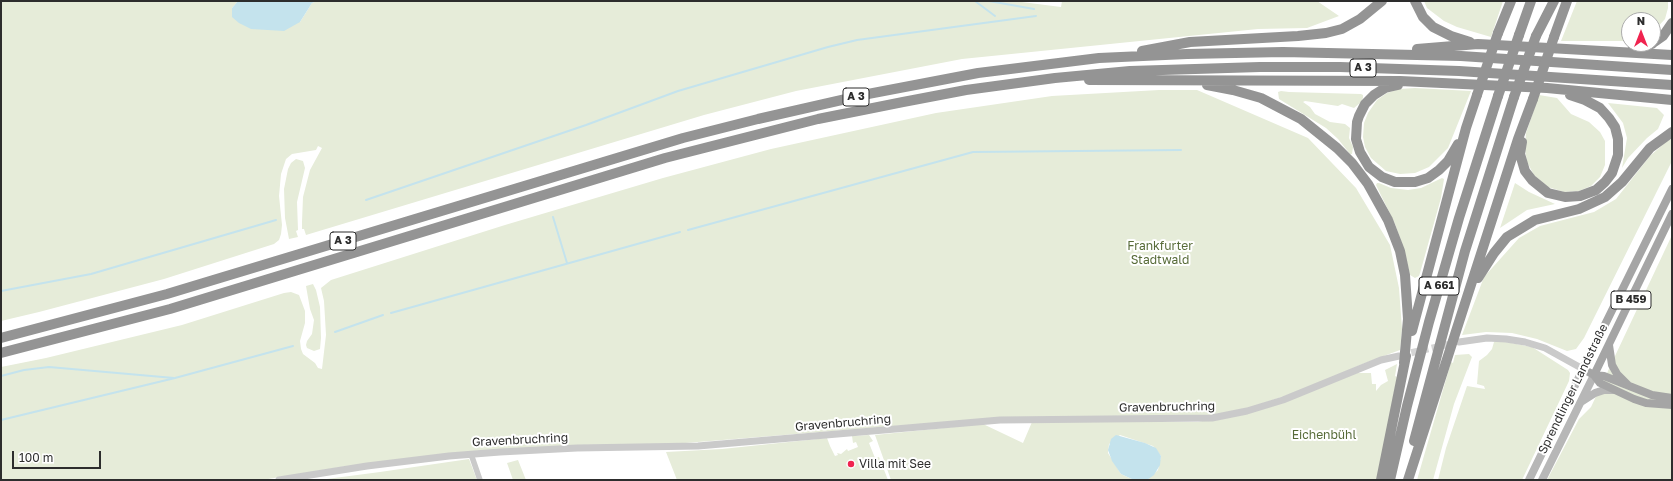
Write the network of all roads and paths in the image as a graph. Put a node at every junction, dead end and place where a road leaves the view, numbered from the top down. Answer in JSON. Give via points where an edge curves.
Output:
{"nodes":[{"id":1,"x":1382,"y":1,"type":"edge"},
{"id":2,"x":1415,"y":1,"type":"edge"},
{"id":3,"x":1531,"y":1,"type":"edge"},
{"id":4,"x":1546,"y":1,"type":"edge"},
{"id":5,"x":1554,"y":1,"type":"edge"},
{"id":6,"x":1567,"y":1,"type":"edge"},
{"id":7,"x":1510,"y":2,"type":"edge"},
{"id":8,"x":1672,"y":23,"type":"edge"},
{"id":9,"x":1536,"y":36,"type":"junction"},
{"id":10,"x":1661,"y":37,"type":"edge"},
{"id":11,"x":1478,"y":44,"type":"junction"},
{"id":12,"x":1621,"y":51,"type":"edge"},
{"id":13,"x":1610,"y":52,"type":"junction"},
{"id":14,"x":1377,"y":53,"type":"junction"},
{"id":15,"x":1672,"y":56,"type":"edge"},
{"id":16,"x":1099,"y":58,"type":"junction"},
{"id":17,"x":1672,"y":70,"type":"edge"},
{"id":18,"x":1055,"y":78,"type":"junction"},
{"id":19,"x":1172,"y":80,"type":"junction"},
{"id":20,"x":1435,"y":82,"type":"junction"},
{"id":21,"x":1672,"y":85,"type":"edge"},
{"id":22,"x":1547,"y":88,"type":"junction"},
{"id":23,"x":1672,"y":100,"type":"edge"},
{"id":24,"x":1526,"y":118,"type":"junction"},
{"id":25,"x":1466,"y":128,"type":"junction"},
{"id":26,"x":1672,"y":132,"type":"edge"},
{"id":27,"x":1672,"y":189,"type":"edge"},
{"id":28,"x":1672,"y":214,"type":"edge"},
{"id":29,"x":1464,"y":307,"type":"junction"},
{"id":30,"x":1,"y":338,"type":"edge"},
{"id":31,"x":1459,"y":342,"type":"tunnel mouth"},
{"id":32,"x":1609,"y":344,"type":"junction"},
{"id":33,"x":1,"y":353,"type":"edge"},
{"id":34,"x":1402,"y":359,"type":"junction"},
{"id":35,"x":1583,"y":369,"type":"junction"},
{"id":36,"x":1594,"y":375,"type":"junction"},
{"id":37,"x":1629,"y":387,"type":"junction"},
{"id":38,"x":1613,"y":390,"type":"junction"},
{"id":39,"x":1672,"y":398,"type":"edge"},
{"id":40,"x":1580,"y":402,"type":"junction"},
{"id":41,"x":1672,"y":405,"type":"edge"},
{"id":42,"x":471,"y":454,"type":"junction"},
{"id":43,"x":280,"y":480,"type":"edge"},
{"id":44,"x":480,"y":480,"type":"edge"},
{"id":45,"x":1381,"y":480,"type":"edge"},
{"id":46,"x":1390,"y":480,"type":"edge"},
{"id":47,"x":1407,"y":480,"type":"edge"},
{"id":48,"x":1529,"y":480,"type":"edge"},
{"id":49,"x":1542,"y":480,"type":"edge"}],
"edges":[{"from":1,"to":16,"type":"highway","via":[[1360,19],[1326,33],[1190,42]]},
{"from":2,"to":11,"type":"highway","via":[[1423,17],[1438,30]]},
{"from":3,"to":46,"type":"highway","number":"A 661","bridge":true,"via":[[1484,134],[1429,322]]},
{"from":4,"to":9,"type":"highway","number":"A 661"},
{"from":5,"to":9,"type":"highway"},
{"from":6,"to":24,"type":"highway","bridge":true},
{"from":7,"to":25,"type":"highway","bridge":true},
{"from":8,"to":10,"type":"highway"},
{"from":9,"to":47,"type":"highway","number":"A 661","bridge":true,"via":[[1483,191],[1450,301]]},
{"from":11,"to":13,"type":"highway"},
{"from":11,"to":14,"type":"highway"},
{"from":12,"to":13,"type":"highway"},
{"from":13,"to":15,"type":"highway"},
{"from":14,"to":16,"type":"highway","number":"A 3","via":[[1283,52]]},
{"from":14,"to":17,"type":"highway","number":"A 3"},
{"from":16,"to":30,"type":"highway","number":"A 3","via":[[930,82],[758,119],[684,138],[167,294]]},
{"from":18,"to":19,"type":"highway","via":[[1103,81]]},
{"from":18,"to":21,"type":"highway","number":"A 3","via":[[1153,70],[1340,67],[1459,71]]},
{"from":18,"to":33,"type":"highway","number":"A 3","via":[[903,102],[757,134],[664,158],[170,309]]},
{"from":19,"to":20,"type":"highway"},
{"from":19,"to":34,"type":"highway","via":[[1228,88],[1272,103],[1313,127],[1352,163],[1384,211],[1400,251],[1408,301],[1408,328]]},
{"from":20,"to":22,"type":"highway"},
{"from":20,"to":25,"type":"highway","via":[[1389,86],[1369,99],[1357,122],[1356,139],[1363,159],[1373,171],[1394,182],[1409,183],[1422,180],[1434,174],[1448,161]]},
{"from":22,"to":23,"type":"highway"},
{"from":22,"to":24,"type":"highway","via":[[1589,102],[1600,108],[1609,118],[1615,127],[1619,144],[1612,173],[1601,186],[1580,196],[1558,196],[1542,189],[1528,176],[1521,160]]},
{"from":24,"to":29,"type":"highway"},
{"from":25,"to":34,"type":"highway"},
{"from":26,"to":29,"type":"highway","via":[[1650,148],[1622,182],[1605,197],[1579,209],[1535,220],[1508,237],[1486,264]]},
{"from":27,"to":35,"type":"main road","name":"Sprendlinger Landstraße","number":"B 459"},
{"from":28,"to":32,"type":"main road","name":"Sprendlinger Landstraße","number":"B 459"},
{"from":29,"to":47,"type":"highway"},
{"from":31,"to":35,"type":"street","via":[[1487,338],[1526,342],[1545,348]]},
{"from":32,"to":36,"type":"main road","name":"Sprendlinger Landstraße"},
{"from":32,"to":37,"type":"main road","via":[[1612,365],[1617,374],[1628,382]]},
{"from":34,"to":42,"type":"street","name":"Gravenbruchring","via":[[1381,360],[1283,400],[1212,418],[1000,420],[698,446],[561,448]]},
{"from":34,"to":45,"type":"highway"},
{"from":35,"to":36,"type":"main road"},
{"from":35,"to":48,"type":"main road","name":"Sprendlinger Landstraße"},
{"from":36,"to":37,"type":"main road","via":[[1604,376]]},
{"from":36,"to":38,"type":"main road","via":[[1600,384]]},
{"from":36,"to":40,"type":"main road","name":"Sprendlinger Landstraße"},
{"from":37,"to":39,"type":"main road","via":[[1652,395]]},
{"from":38,"to":40,"type":"main road","via":[[1595,393]]},
{"from":38,"to":41,"type":"main road","via":[[1646,403]]},
{"from":40,"to":49,"type":"main road","name":"Sprendlinger Landstraße"},
{"from":42,"to":43,"type":"street","name":"Gravenbruchring","via":[[367,466]]},
{"from":42,"to":44,"type":"street"}]}
